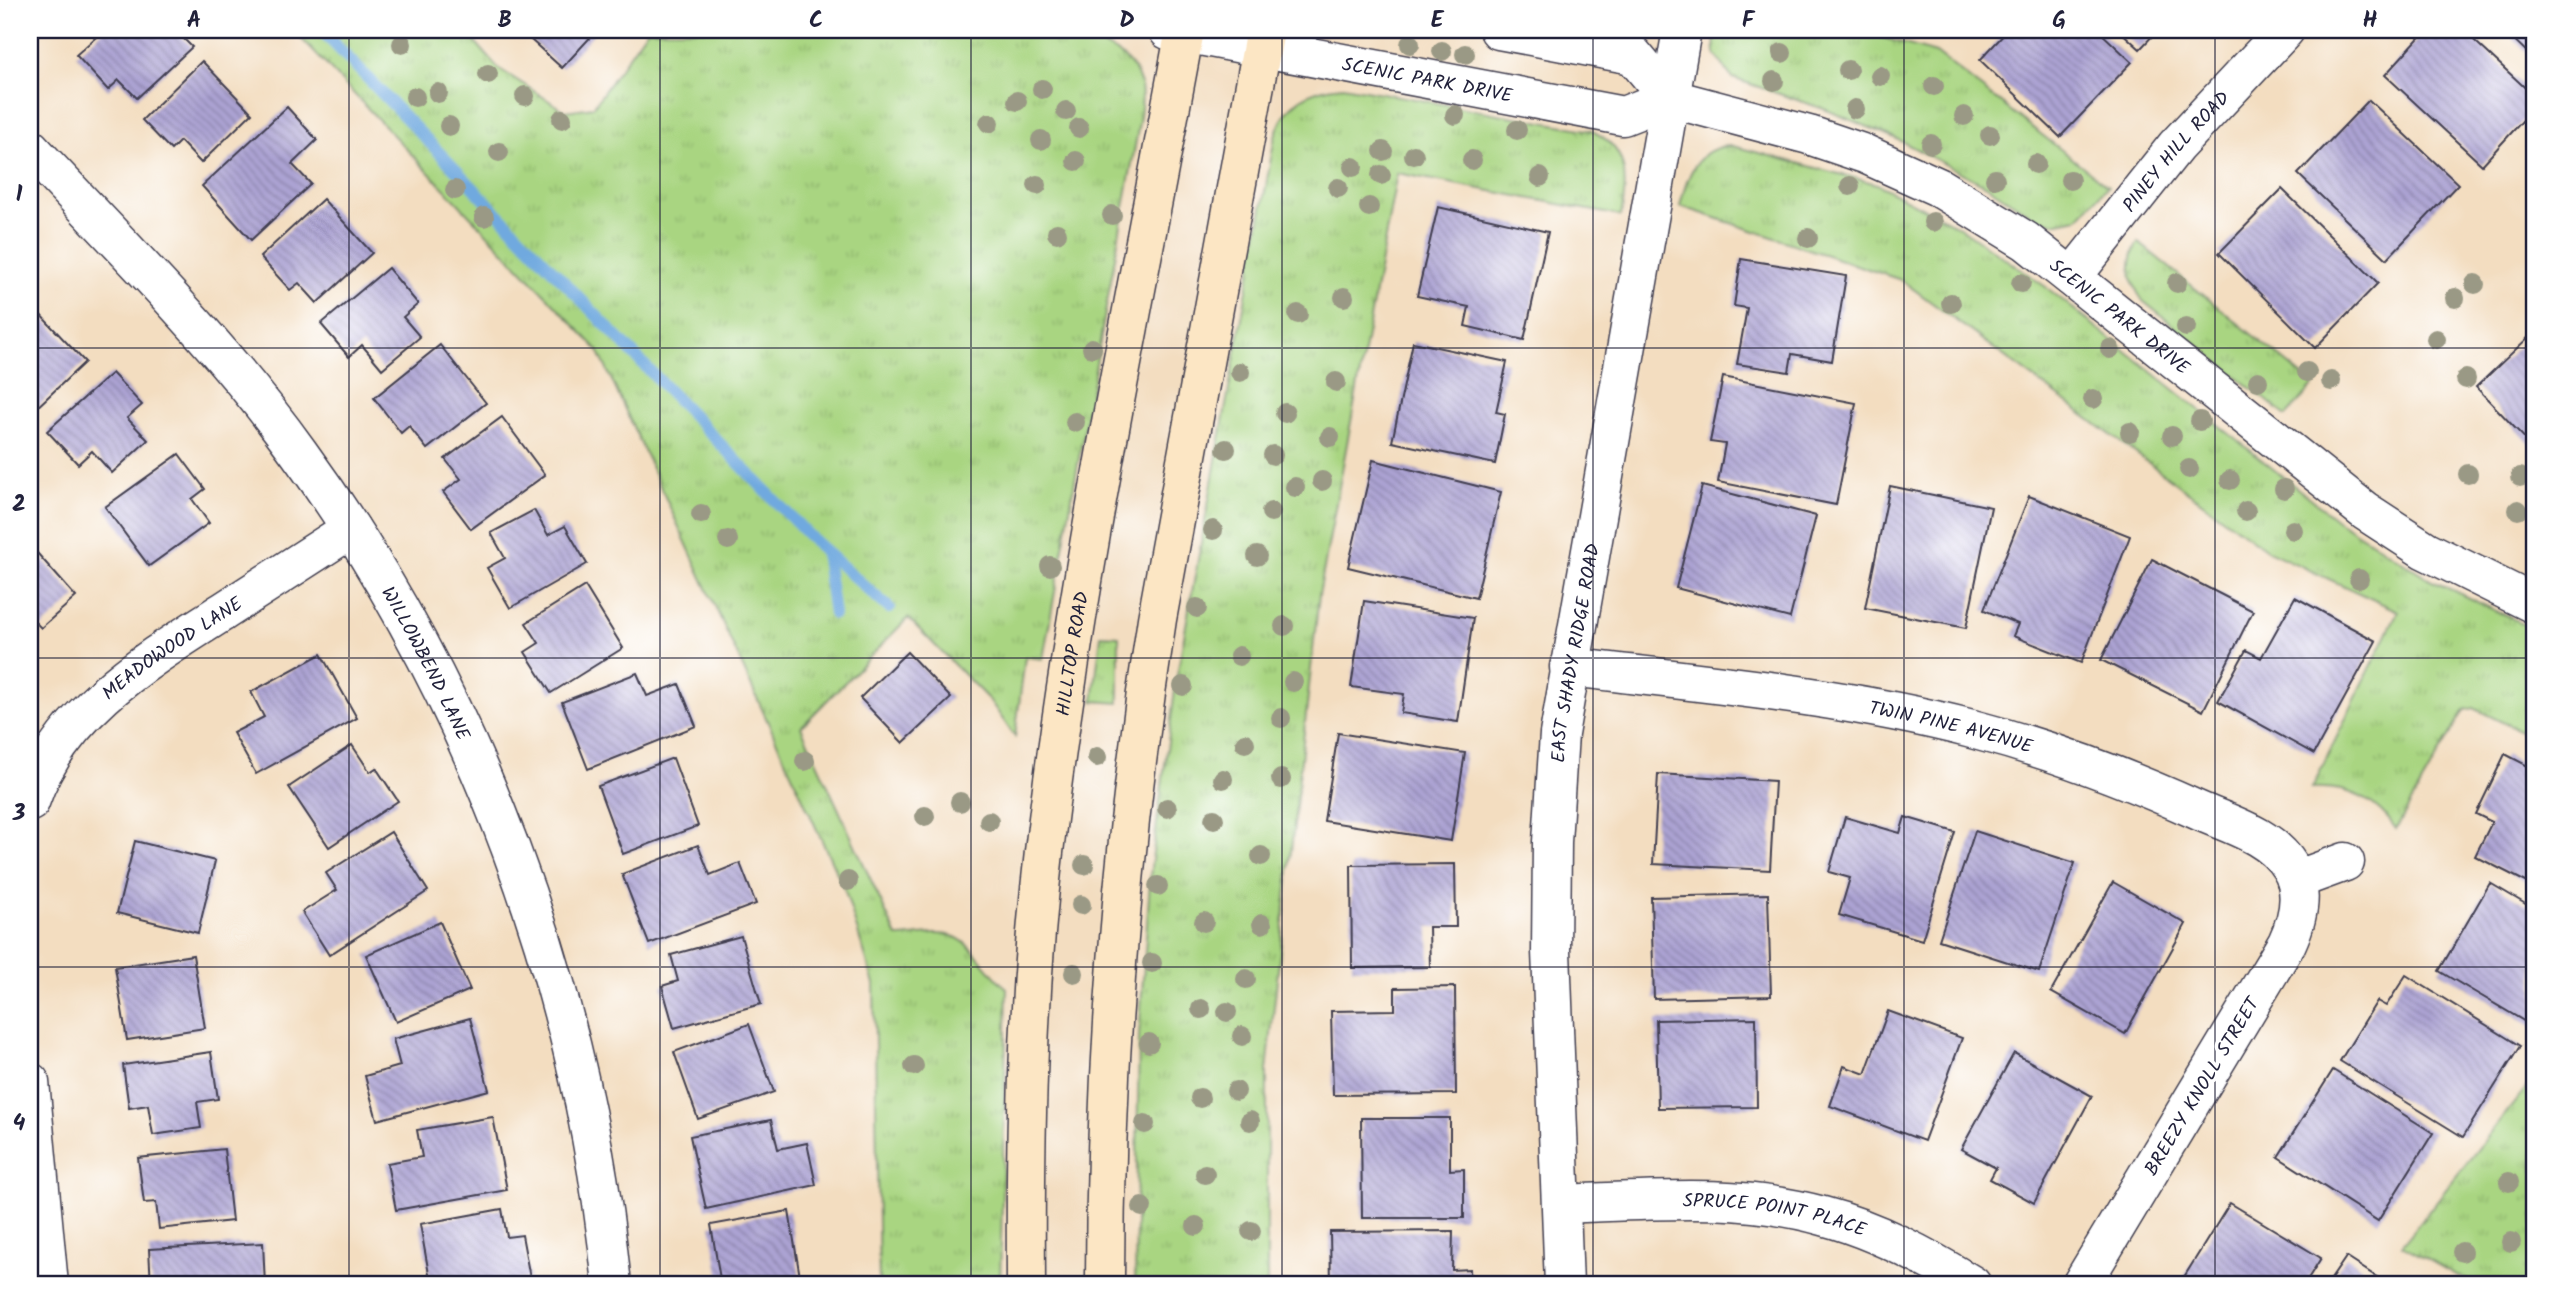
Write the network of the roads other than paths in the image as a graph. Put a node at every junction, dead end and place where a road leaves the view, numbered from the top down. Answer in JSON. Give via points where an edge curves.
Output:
{"nodes":[{"id":1,"x":1499,"y":30,"type":"edge"},
{"id":2,"x":1682,"y":30,"type":"edge"},
{"id":3,"x":2285,"y":30,"type":"edge"},
{"id":4,"x":1179,"y":31,"type":"edge"},
{"id":5,"x":1264,"y":39,"type":"edge"},
{"id":6,"x":1669,"y":98,"type":"junction"},
{"id":7,"x":30,"y":148,"type":"edge"},
{"id":8,"x":2072,"y":277,"type":"junction"},
{"id":9,"x":351,"y":529,"type":"junction"},
{"id":10,"x":2534,"y":604,"type":"edge"},
{"id":11,"x":1569,"y":667,"type":"junction"},
{"id":12,"x":30,"y":802,"type":"edge"},
{"id":13,"x":2345,"y":862,"type":"dead end"},
{"id":14,"x":2296,"y":880,"type":"junction"},
{"id":15,"x":30,"y":1082,"type":"edge"},
{"id":16,"x":1562,"y":1203,"type":"junction"},
{"id":17,"x":49,"y":1285,"type":"edge"},
{"id":18,"x":612,"y":1285,"type":"edge"},
{"id":19,"x":1026,"y":1285,"type":"edge"},
{"id":20,"x":1105,"y":1285,"type":"edge"},
{"id":21,"x":1564,"y":1285,"type":"edge"},
{"id":22,"x":1972,"y":1285,"type":"edge"},
{"id":23,"x":2081,"y":1285,"type":"edge"}],
"edges":[{"from":1,"to":6,"type":"street","via":[[1633,55]]},
{"from":2,"to":6,"type":"street","name":"EAST SHADY RIDGE ROAD"},
{"from":3,"to":8,"type":"street","name":"PINEY HILL ROAD","via":[[2176,146]]},
{"from":4,"to":5,"type":"street","name":"SCENIC PARK DRIVE"},
{"from":4,"to":19,"type":"main road","name":"HILLTOP ROAD","via":[[1060,729],[1040,893],[1030,1030]]},
{"from":5,"to":6,"type":"street","name":"SCENIC PARK DRIVE","via":[[1623,116]]},
{"from":5,"to":20,"type":"main road","via":[[1142,715],[1113,999]]},
{"from":6,"to":8,"type":"street","name":"SCENIC PARK DRIVE","via":[[1810,135],[1904,170],[1989,216]]},
{"from":6,"to":11,"type":"street","name":"EAST SHADY RIDGE ROAD"},
{"from":7,"to":9,"type":"street","name":"WILLOWBEND LANE","via":[[236,372]]},
{"from":8,"to":10,"type":"street","name":"SCENIC PARK DRIVE","via":[[2365,511],[2425,550]]},
{"from":9,"to":12,"type":"street","name":"MEADOWOOD LANE","via":[[118,683],[51,759]]},
{"from":9,"to":18,"type":"street","name":"WILLOWBEND LANE","via":[[400,610],[461,730],[544,946],[588,1113]]},
{"from":11,"to":14,"type":"street","name":"TWIN PINE AVENUE","via":[[1845,703],[2010,739],[2124,779],[2255,836],[2282,856]]},
{"from":11,"to":16,"type":"street","name":"EAST SHADY RIDGE ROAD","via":[[1558,743],[1551,886],[1552,1042]]},
{"from":13,"to":14,"type":"street"},
{"from":14,"to":23,"type":"street","name":"BREEZY KNOLL STREET","via":[[2298,914],[2287,943]]},
{"from":15,"to":17,"type":"street"},
{"from":16,"to":21,"type":"street","name":"EAST SHADY RIDGE ROAD"},
{"from":16,"to":22,"type":"street","name":"SPRUCE POINT PLACE","via":[[1709,1200],[1820,1215],[1891,1240]]}]}
